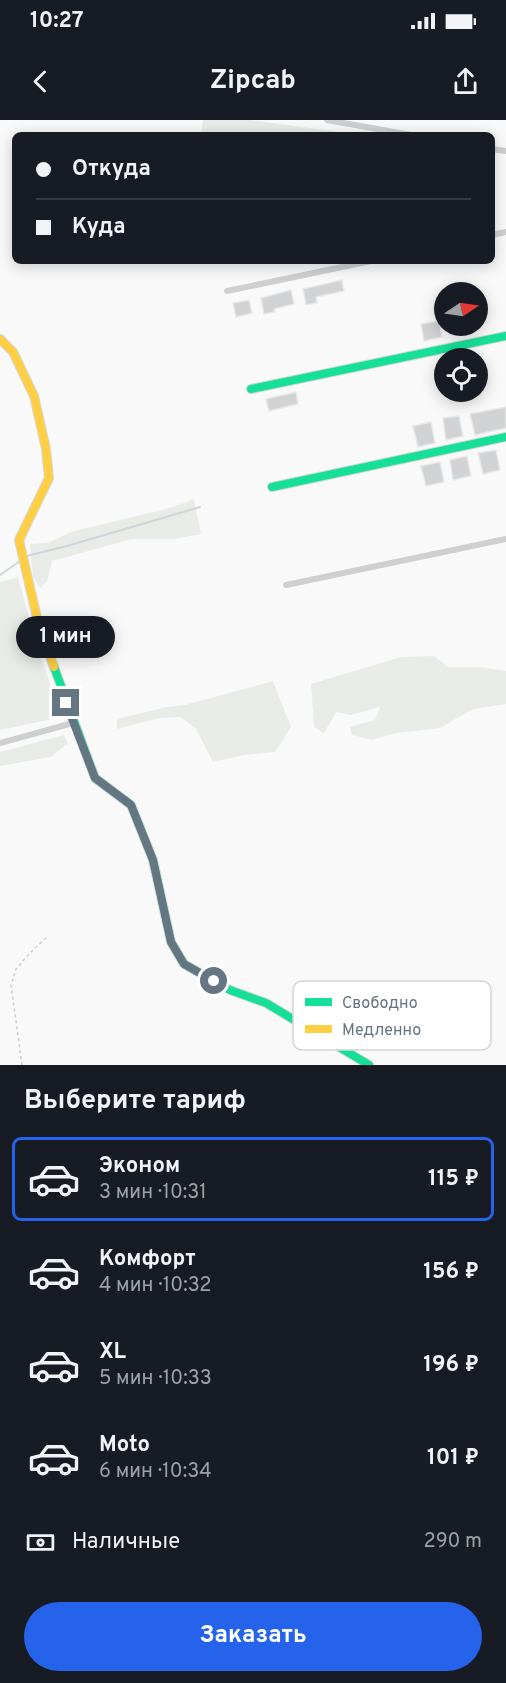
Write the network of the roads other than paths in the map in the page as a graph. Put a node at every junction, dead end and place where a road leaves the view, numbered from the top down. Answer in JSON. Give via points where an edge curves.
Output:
{"nodes":[{"id":1,"x":327,"y":120,"type":"edge"},
{"id":2,"x":394,"y":132,"type":"edge"},
{"id":3,"x":357,"y":264,"type":"edge"},
{"id":4,"x":227,"y":291,"type":"dead end"},
{"id":5,"x":506,"y":336,"type":"edge"},
{"id":6,"x":0,"y":339,"type":"edge"},
{"id":7,"x":251,"y":389,"type":"dead end"},
{"id":8,"x":506,"y":437,"type":"edge"},
{"id":9,"x":272,"y":487,"type":"dead end"},
{"id":10,"x":506,"y":539,"type":"edge"},
{"id":11,"x":286,"y":585,"type":"dead end"},
{"id":12,"x":73,"y":723,"type":"junction"},
{"id":13,"x":0,"y":743,"type":"edge"},
{"id":14,"x":293,"y":1019,"type":"edge"},
{"id":15,"x":344,"y":1050,"type":"edge"},
{"id":16,"x":369,"y":1065,"type":"edge"}],
"edges":[{"from":1,"to":2,"type":"street"},
{"from":3,"to":4,"type":"street"},
{"from":5,"to":7,"type":"street"},
{"from":6,"to":12,"type":"street","via":[[13,352],[34,396],[46,449],[50,478],[19,540],[38,621]]},
{"from":8,"to":9,"type":"street"},
{"from":10,"to":11,"type":"street"},
{"from":12,"to":13,"type":"street"},
{"from":12,"to":14,"type":"street","via":[[95,778],[131,805],[153,860],[171,942],[184,964]]},
{"from":15,"to":16,"type":"street"}]}
